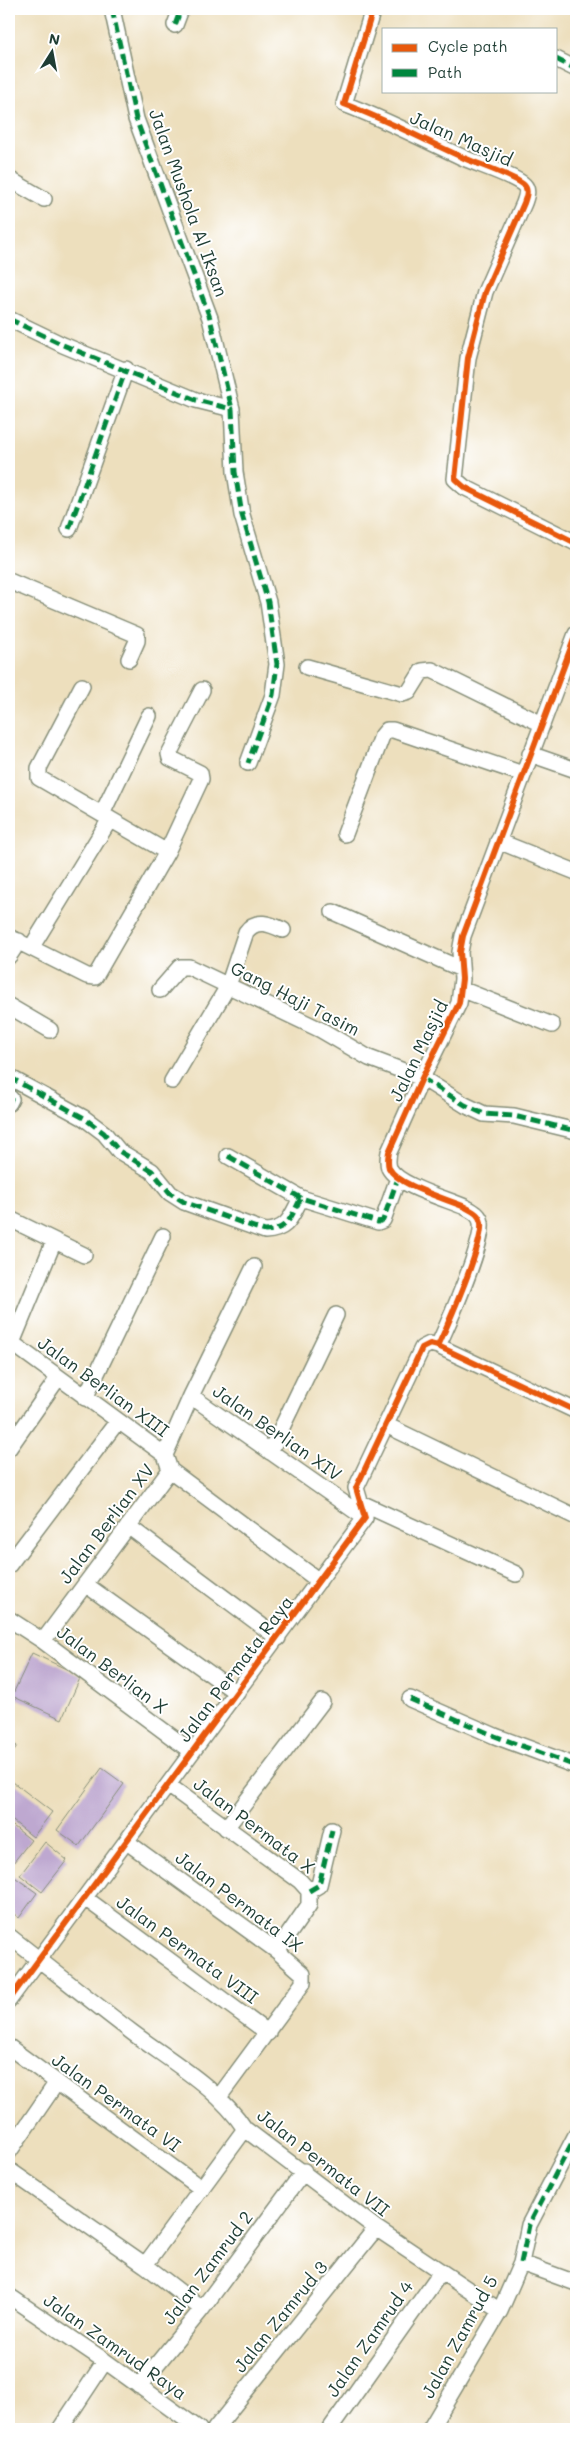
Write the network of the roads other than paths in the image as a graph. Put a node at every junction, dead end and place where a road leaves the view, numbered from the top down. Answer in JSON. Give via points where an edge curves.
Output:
{"nodes":[{"id":1,"x":112,"y":9,"type":"edge"},
{"id":2,"x":181,"y":9,"type":"edge"},
{"id":3,"x":374,"y":9,"type":"edge"},
{"id":4,"x":175,"y":25,"type":"dead end"},
{"id":5,"x":558,"y":60,"type":"edge"},
{"id":6,"x":576,"y":69,"type":"edge"},
{"id":7,"x":9,"y":179,"type":"edge"},
{"id":8,"x":44,"y":199,"type":"dead end"},
{"id":9,"x":9,"y":320,"type":"edge"},
{"id":10,"x":126,"y":370,"type":"junction"},
{"id":11,"x":232,"y":409,"type":"junction"},
{"id":12,"x":69,"y":529,"type":"dead end"},
{"id":13,"x":576,"y":543,"type":"edge"},
{"id":14,"x":9,"y":581,"type":"edge"},
{"id":15,"x":576,"y":634,"type":"edge"},
{"id":16,"x":130,"y":659,"type":"dead end"},
{"id":17,"x":307,"y":666,"type":"dead end"},
{"id":18,"x":82,"y":686,"type":"dead end"},
{"id":19,"x":202,"y":690,"type":"dead end"},
{"id":20,"x":149,"y":716,"type":"dead end"},
{"id":21,"x":542,"y":724,"type":"junction"},
{"id":22,"x":530,"y":754,"type":"junction"},
{"id":23,"x":248,"y":763,"type":"dead end"},
{"id":24,"x":576,"y":770,"type":"edge"},
{"id":25,"x":522,"y":774,"type":"junction"},
{"id":26,"x":106,"y":816,"type":"junction"},
{"id":27,"x":345,"y":834,"type":"dead end"},
{"id":28,"x":498,"y":840,"type":"junction"},
{"id":29,"x":167,"y":852,"type":"junction"},
{"id":30,"x":576,"y":872,"type":"edge"},
{"id":31,"x":333,"y":912,"type":"dead end"},
{"id":32,"x":284,"y":930,"type":"dead end"},
{"id":33,"x":20,"y":942,"type":"edge"},
{"id":34,"x":9,"y":956,"type":"edge"},
{"id":35,"x":462,"y":969,"type":"junction"},
{"id":36,"x":228,"y":986,"type":"junction"},
{"id":37,"x":461,"y":988,"type":"junction"},
{"id":38,"x":160,"y":990,"type":"dead end"},
{"id":39,"x":9,"y":1006,"type":"edge"},
{"id":40,"x":552,"y":1025,"type":"dead end"},
{"id":41,"x":50,"y":1030,"type":"dead end"},
{"id":42,"x":9,"y":1077,"type":"edge"},
{"id":43,"x":422,"y":1078,"type":"junction"},
{"id":44,"x":172,"y":1081,"type":"dead end"},
{"id":45,"x":9,"y":1097,"type":"edge"},
{"id":46,"x":9,"y":1104,"type":"edge"},
{"id":47,"x":576,"y":1132,"type":"edge"},
{"id":48,"x":228,"y":1156,"type":"dead end"},
{"id":49,"x":398,"y":1178,"type":"junction"},
{"id":50,"x":301,"y":1198,"type":"junction"},
{"id":51,"x":10,"y":1219,"type":"dead end"},
{"id":52,"x":163,"y":1236,"type":"dead end"},
{"id":53,"x":54,"y":1241,"type":"junction"},
{"id":54,"x":84,"y":1255,"type":"dead end"},
{"id":55,"x":254,"y":1268,"type":"dead end"},
{"id":56,"x":336,"y":1315,"type":"dead end"},
{"id":57,"x":438,"y":1346,"type":"junction"},
{"id":58,"x":58,"y":1378,"type":"junction"},
{"id":59,"x":191,"y":1396,"type":"junction"},
{"id":60,"x":85,"y":1398,"type":"junction"},
{"id":61,"x":576,"y":1411,"type":"edge"},
{"id":62,"x":117,"y":1422,"type":"junction"},
{"id":63,"x":386,"y":1425,"type":"junction"},
{"id":64,"x":9,"y":1448,"type":"edge"},
{"id":65,"x":270,"y":1452,"type":"junction"},
{"id":66,"x":165,"y":1455,"type":"junction"},
{"id":67,"x":170,"y":1470,"type":"junction"},
{"id":68,"x":359,"y":1502,"type":"junction"},
{"id":69,"x":576,"y":1517,"type":"edge"},
{"id":70,"x":365,"y":1518,"type":"junction"},
{"id":71,"x":128,"y":1526,"type":"junction"},
{"id":72,"x":9,"y":1565,"type":"edge"},
{"id":73,"x":516,"y":1574,"type":"dead end"},
{"id":74,"x":319,"y":1582,"type":"junction"},
{"id":75,"x":85,"y":1584,"type":"junction"},
{"id":76,"x":9,"y":1619,"type":"edge"},
{"id":77,"x":278,"y":1638,"type":"junction"},
{"id":78,"x":43,"y":1641,"type":"junction"},
{"id":79,"x":237,"y":1693,"type":"junction"},
{"id":80,"x":410,"y":1699,"type":"dead end"},
{"id":81,"x":322,"y":1702,"type":"dead end"},
{"id":82,"x":192,"y":1752,"type":"junction"},
{"id":83,"x":576,"y":1766,"type":"edge"},
{"id":84,"x":168,"y":1785,"type":"junction"},
{"id":85,"x":226,"y":1828,"type":"junction"},
{"id":86,"x":332,"y":1830,"type":"dead end"},
{"id":87,"x":127,"y":1842,"type":"junction"},
{"id":88,"x":309,"y":1891,"type":"junction"},
{"id":89,"x":84,"y":1898,"type":"junction"},
{"id":90,"x":9,"y":1936,"type":"edge"},
{"id":91,"x":277,"y":1951,"type":"junction"},
{"id":92,"x":39,"y":1960,"type":"junction"},
{"id":93,"x":9,"y":2000,"type":"edge"},
{"id":94,"x":268,"y":2033,"type":"junction"},
{"id":95,"x":9,"y":2047,"type":"edge"},
{"id":96,"x":56,"y":2082,"type":"junction"},
{"id":97,"x":219,"y":2097,"type":"junction"},
{"id":98,"x":245,"y":2129,"type":"junction"},
{"id":99,"x":576,"y":2135,"type":"edge"},
{"id":100,"x":9,"y":2152,"type":"edge"},
{"id":101,"x":9,"y":2170,"type":"edge"},
{"id":102,"x":304,"y":2172,"type":"junction"},
{"id":103,"x":202,"y":2189,"type":"junction"},
{"id":104,"x":376,"y":2228,"type":"junction"},
{"id":105,"x":521,"y":2263,"type":"junction"},
{"id":106,"x":145,"y":2265,"type":"junction"},
{"id":107,"x":441,"y":2272,"type":"junction"},
{"id":108,"x":576,"y":2283,"type":"edge"},
{"id":109,"x":9,"y":2296,"type":"edge"},
{"id":110,"x":202,"y":2309,"type":"junction"},
{"id":111,"x":500,"y":2311,"type":"junction"},
{"id":112,"x":105,"y":2361,"type":"junction"},
{"id":113,"x":139,"y":2386,"type":"junction"},
{"id":114,"x":60,"y":2429,"type":"edge"},
{"id":115,"x":199,"y":2429,"type":"edge"},
{"id":116,"x":215,"y":2429,"type":"edge"},
{"id":117,"x":330,"y":2429,"type":"edge"},
{"id":118,"x":430,"y":2429,"type":"edge"}],
"edges":[{"from":1,"to":11,"type":"street","name":"Jalan Mushola Al Iksan","via":[[136,119],[210,318]]},
{"from":2,"to":4,"type":"street"},
{"from":3,"to":13,"type":"street","name":"Jalan Masjid","via":[[344,104],[524,184],[526,189],[524,203],[486,292],[468,358],[455,479],[464,487]]},
{"from":5,"to":6,"type":"street"},
{"from":7,"to":8,"type":"street"},
{"from":9,"to":10,"type":"street"},
{"from":10,"to":11,"type":"street","via":[[196,400]]},
{"from":10,"to":12,"type":"street"},
{"from":11,"to":23,"type":"street","name":"Jalan Mushola Al Iksan","via":[[235,472],[242,515],[268,602],[277,664],[273,695]]},
{"from":14,"to":16,"type":"street","via":[[137,636]]},
{"from":15,"to":21,"type":"street","name":"Jalan Masjid"},
{"from":17,"to":21,"type":"street","via":[[402,694],[409,692],[422,671],[432,670]]},
{"from":18,"to":26,"type":"street","via":[[38,773],[39,778]]},
{"from":19,"to":29,"type":"street","via":[[169,754],[170,758],[200,773],[201,779]]},
{"from":20,"to":26,"type":"street"},
{"from":21,"to":22,"type":"street","name":"Jalan Masjid"},
{"from":22,"to":24,"type":"street"},
{"from":22,"to":25,"type":"street","name":"Jalan Masjid"},
{"from":25,"to":27,"type":"street","via":[[387,730]]},
{"from":25,"to":28,"type":"street","name":"Jalan Masjid"},
{"from":26,"to":29,"type":"street"},
{"from":26,"to":33,"type":"street"},
{"from":28,"to":30,"type":"street"},
{"from":28,"to":35,"type":"street","name":"Jalan Masjid","via":[[461,944]]},
{"from":29,"to":33,"type":"street","via":[[95,977],[86,976]]},
{"from":31,"to":35,"type":"street"},
{"from":32,"to":36,"type":"street","via":[[264,923],[250,927]]},
{"from":33,"to":34,"type":"street"},
{"from":35,"to":37,"type":"street","name":"Jalan Masjid"},
{"from":36,"to":38,"type":"street","name":"Gang Haji Tasim","via":[[186,966],[180,967]]},
{"from":36,"to":43,"type":"street","name":"Gang Haji Tasim","via":[[321,1030],[369,1058]]},
{"from":36,"to":44,"type":"street"},
{"from":37,"to":40,"type":"street"},
{"from":37,"to":43,"type":"street","name":"Jalan Masjid","via":[[459,1003]]},
{"from":39,"to":41,"type":"street"},
{"from":42,"to":50,"type":"street","via":[[84,1118],[120,1151],[152,1171],[170,1193],[184,1202],[265,1231],[278,1230],[286,1224]]},
{"from":43,"to":47,"type":"street","name":"Gang Haji Tasim","via":[[465,1106],[484,1114],[520,1117]]},
{"from":43,"to":49,"type":"street","name":"Jalan Masjid","via":[[389,1152],[390,1169]]},
{"from":45,"to":46,"type":"street"},
{"from":48,"to":50,"type":"street"},
{"from":49,"to":50,"type":"street","via":[[386,1217],[378,1222]]},
{"from":49,"to":57,"type":"street","via":[[465,1207],[476,1213],[481,1222],[472,1260]]},
{"from":51,"to":53,"type":"street"},
{"from":52,"to":60,"type":"street"},
{"from":53,"to":54,"type":"street"},
{"from":53,"to":58,"type":"street","name":"Jalan Berlian XIII","via":[[12,1343]]},
{"from":55,"to":59,"type":"street","name":"Jalan Berlian XV"},
{"from":56,"to":65,"type":"street"},
{"from":57,"to":61,"type":"street"},
{"from":57,"to":63,"type":"street","via":[[430,1344],[422,1348]]},
{"from":58,"to":60,"type":"street","name":"Jalan Berlian XIII"},
{"from":58,"to":64,"type":"street"},
{"from":59,"to":65,"type":"street","name":"Jalan Berlian XIV"},
{"from":59,"to":66,"type":"street","name":"Jalan Berlian XV"},
{"from":60,"to":62,"type":"street","name":"Jalan Berlian XIII"},
{"from":62,"to":66,"type":"street","name":"Jalan Berlian XIII"},
{"from":62,"to":72,"type":"street"},
{"from":63,"to":68,"type":"street","via":[[356,1488]]},
{"from":63,"to":69,"type":"street"},
{"from":65,"to":70,"type":"street","name":"Jalan Berlian XIV"},
{"from":66,"to":67,"type":"street","name":"Jalan Berlian XV"},
{"from":67,"to":71,"type":"street","name":"Jalan Berlian XV"},
{"from":67,"to":74,"type":"street"},
{"from":68,"to":70,"type":"street"},
{"from":68,"to":73,"type":"street"},
{"from":70,"to":74,"type":"street","name":"Jalan Permata Raya"},
{"from":71,"to":75,"type":"street","name":"Jalan Berlian XV"},
{"from":71,"to":77,"type":"street"},
{"from":74,"to":77,"type":"street","name":"Jalan Permata Raya"},
{"from":75,"to":78,"type":"street","name":"Jalan Berlian XV"},
{"from":75,"to":79,"type":"street"},
{"from":76,"to":78,"type":"street","name":"Jalan Berlian X"},
{"from":77,"to":79,"type":"street","name":"Jalan Permata Raya"},
{"from":78,"to":82,"type":"street","name":"Jalan Berlian X"},
{"from":79,"to":82,"type":"street","name":"Jalan Permata Raya"},
{"from":80,"to":83,"type":"street"},
{"from":81,"to":85,"type":"street"},
{"from":82,"to":84,"type":"street","name":"Jalan Permata Raya"},
{"from":84,"to":85,"type":"street","name":"Jalan Permata X"},
{"from":84,"to":87,"type":"street","name":"Jalan Permata Raya"},
{"from":85,"to":88,"type":"street","name":"Jalan Permata X","via":[[300,1881]]},
{"from":86,"to":88,"type":"street","via":[[319,1885]]},
{"from":87,"to":89,"type":"street","name":"Jalan Permata Raya"},
{"from":87,"to":91,"type":"street","name":"Jalan Permata IX"},
{"from":88,"to":91,"type":"street","name":"Jalan Permata X","via":[[309,1905]]},
{"from":89,"to":92,"type":"street","name":"Jalan Permata Raya"},
{"from":89,"to":94,"type":"street","name":"Jalan Permata VIII"},
{"from":90,"to":92,"type":"street","name":"Jalan Permata VII"},
{"from":91,"to":94,"type":"street","name":"Jalan Permata IX","via":[[305,1979]]},
{"from":92,"to":93,"type":"street","name":"Jalan Permata Raya"},
{"from":92,"to":97,"type":"street","name":"Jalan Permata VII"},
{"from":94,"to":97,"type":"street","name":"Jalan Permata IX"},
{"from":95,"to":96,"type":"street","name":"Jalan Permata VI"},
{"from":96,"to":100,"type":"street"},
{"from":96,"to":103,"type":"street","name":"Jalan Permata VI"},
{"from":97,"to":98,"type":"street","name":"Jalan Permata VII"},
{"from":98,"to":102,"type":"street","name":"Jalan Permata VII"},
{"from":98,"to":103,"type":"street"},
{"from":99,"to":105,"type":"street","name":"Jalan Zamrud 5","via":[[529,2225]]},
{"from":101,"to":106,"type":"street"},
{"from":102,"to":104,"type":"street","name":"Jalan Permata VII"},
{"from":102,"to":110,"type":"street","name":"Jalan Zamrud 2"},
{"from":103,"to":106,"type":"street"},
{"from":104,"to":107,"type":"street","name":"Jalan Permata VII"},
{"from":104,"to":116,"type":"street","name":"Jalan Zamrud 3"},
{"from":105,"to":108,"type":"street"},
{"from":105,"to":111,"type":"street","name":"Jalan Zamrud 5"},
{"from":106,"to":110,"type":"street"},
{"from":107,"to":111,"type":"street","name":"Jalan Permata VII"},
{"from":107,"to":117,"type":"street","name":"Jalan Zamrud 4"},
{"from":109,"to":112,"type":"street","name":"Jalan Zamrud Raya"},
{"from":110,"to":113,"type":"street","name":"Jalan Zamrud 2"},
{"from":111,"to":118,"type":"street","name":"Jalan Zamrud 5"},
{"from":112,"to":113,"type":"street","name":"Jalan Zamrud Raya"},
{"from":112,"to":114,"type":"street"},
{"from":113,"to":115,"type":"street","name":"Jalan Zamrud Raya"}]}
